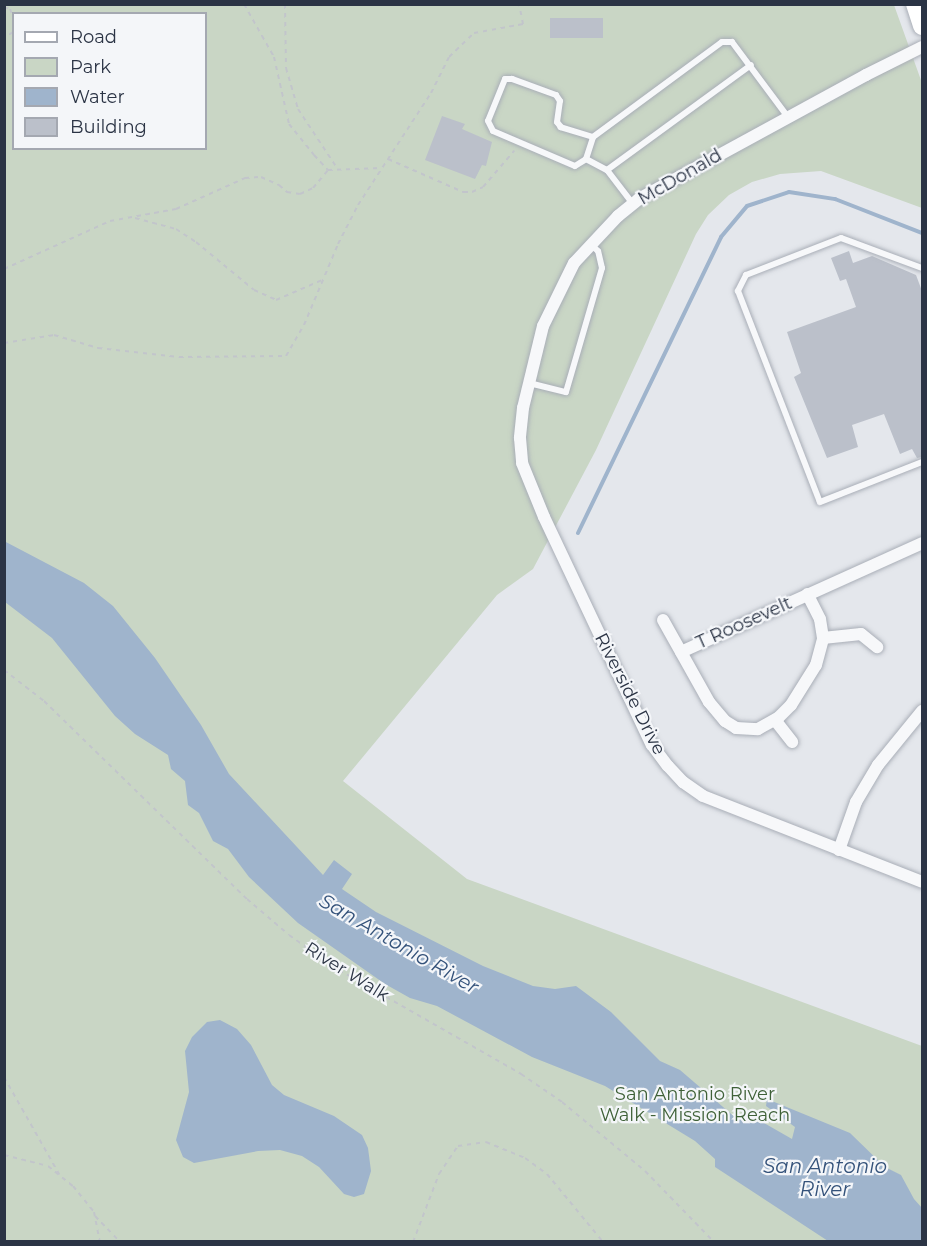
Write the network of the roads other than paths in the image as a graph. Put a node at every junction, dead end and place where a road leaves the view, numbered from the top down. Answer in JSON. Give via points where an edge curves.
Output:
{"nodes":[{"id":1,"x":915,"y":4,"type":"edge"},
{"id":2,"x":922,"y":26,"type":"edge"},
{"id":3,"x":922,"y":47,"type":"edge"},
{"id":4,"x":751,"y":65,"type":"junction"},
{"id":5,"x":788,"y":117,"type":"junction"},
{"id":6,"x":593,"y":137,"type":"junction"},
{"id":7,"x":586,"y":159,"type":"junction"},
{"id":8,"x":607,"y":170,"type":"junction"},
{"id":9,"x":633,"y":204,"type":"junction"},
{"id":10,"x":591,"y":244,"type":"junction"},
{"id":11,"x":922,"y":268,"type":"edge"},
{"id":12,"x":529,"y":382,"type":"junction"},
{"id":13,"x":522,"y":462,"type":"joint"},
{"id":14,"x":922,"y":462,"type":"edge"},
{"id":15,"x":922,"y":543,"type":"edge"},
{"id":16,"x":807,"y":594,"type":"junction"},
{"id":17,"x":663,"y":620,"type":"dead end"},
{"id":18,"x":823,"y":638,"type":"junction"},
{"id":19,"x":877,"y":647,"type":"dead end"},
{"id":20,"x":681,"y":652,"type":"junction"},
{"id":21,"x":922,"y":711,"type":"edge"},
{"id":22,"x":775,"y":720,"type":"junction"},
{"id":23,"x":792,"y":742,"type":"dead end"},
{"id":24,"x":839,"y":850,"type":"junction"},
{"id":25,"x":922,"y":882,"type":"edge"}],
"edges":[{"from":1,"to":2,"type":"main road"},
{"from":3,"to":5,"type":"street","name":"McDonald"},
{"from":4,"to":5,"type":"lane"},
{"from":4,"to":6,"type":"lane","via":[[732,42],[722,42]]},
{"from":4,"to":8,"type":"lane"},
{"from":5,"to":9,"type":"street","name":"McDonald"},
{"from":6,"to":7,"type":"lane"},
{"from":6,"to":7,"type":"lane","via":[[561,127],[557,122],[560,101],[556,94],[505,79],[488,121],[493,131],[575,165]]},
{"from":7,"to":8,"type":"lane"},
{"from":8,"to":9,"type":"lane"},
{"from":9,"to":10,"type":"street","name":"McDonald"},
{"from":10,"to":12,"type":"street","name":"McDonald","via":[[574,263],[543,326]]},
{"from":10,"to":12,"type":"lane","via":[[598,251],[602,268],[566,392]]},
{"from":11,"to":14,"type":"lane","via":[[841,238],[746,275],[738,291],[820,502]]},
{"from":12,"to":13,"type":"street","name":"McDonald","via":[[520,438]]},
{"from":13,"to":24,"type":"street","name":"Riverside Drive","via":[[544,517],[650,739],[668,766],[703,796]]},
{"from":15,"to":16,"type":"street","name":"T Roosevelt"},
{"from":16,"to":18,"type":"street","name":"T Roosevelt","via":[[820,619]]},
{"from":16,"to":20,"type":"street","name":"T Roosevelt"},
{"from":17,"to":20,"type":"street","name":"T Roosevelt"},
{"from":18,"to":19,"type":"street","via":[[861,634]]},
{"from":18,"to":22,"type":"street","name":"T Roosevelt","via":[[809,679]]},
{"from":20,"to":22,"type":"street","name":"T Roosevelt","via":[[709,702],[725,721],[736,728],[751,730]]},
{"from":21,"to":24,"type":"street","via":[[878,765],[856,802]]},
{"from":22,"to":23,"type":"street"},
{"from":24,"to":25,"type":"street","name":"Riverside Drive"}]}
